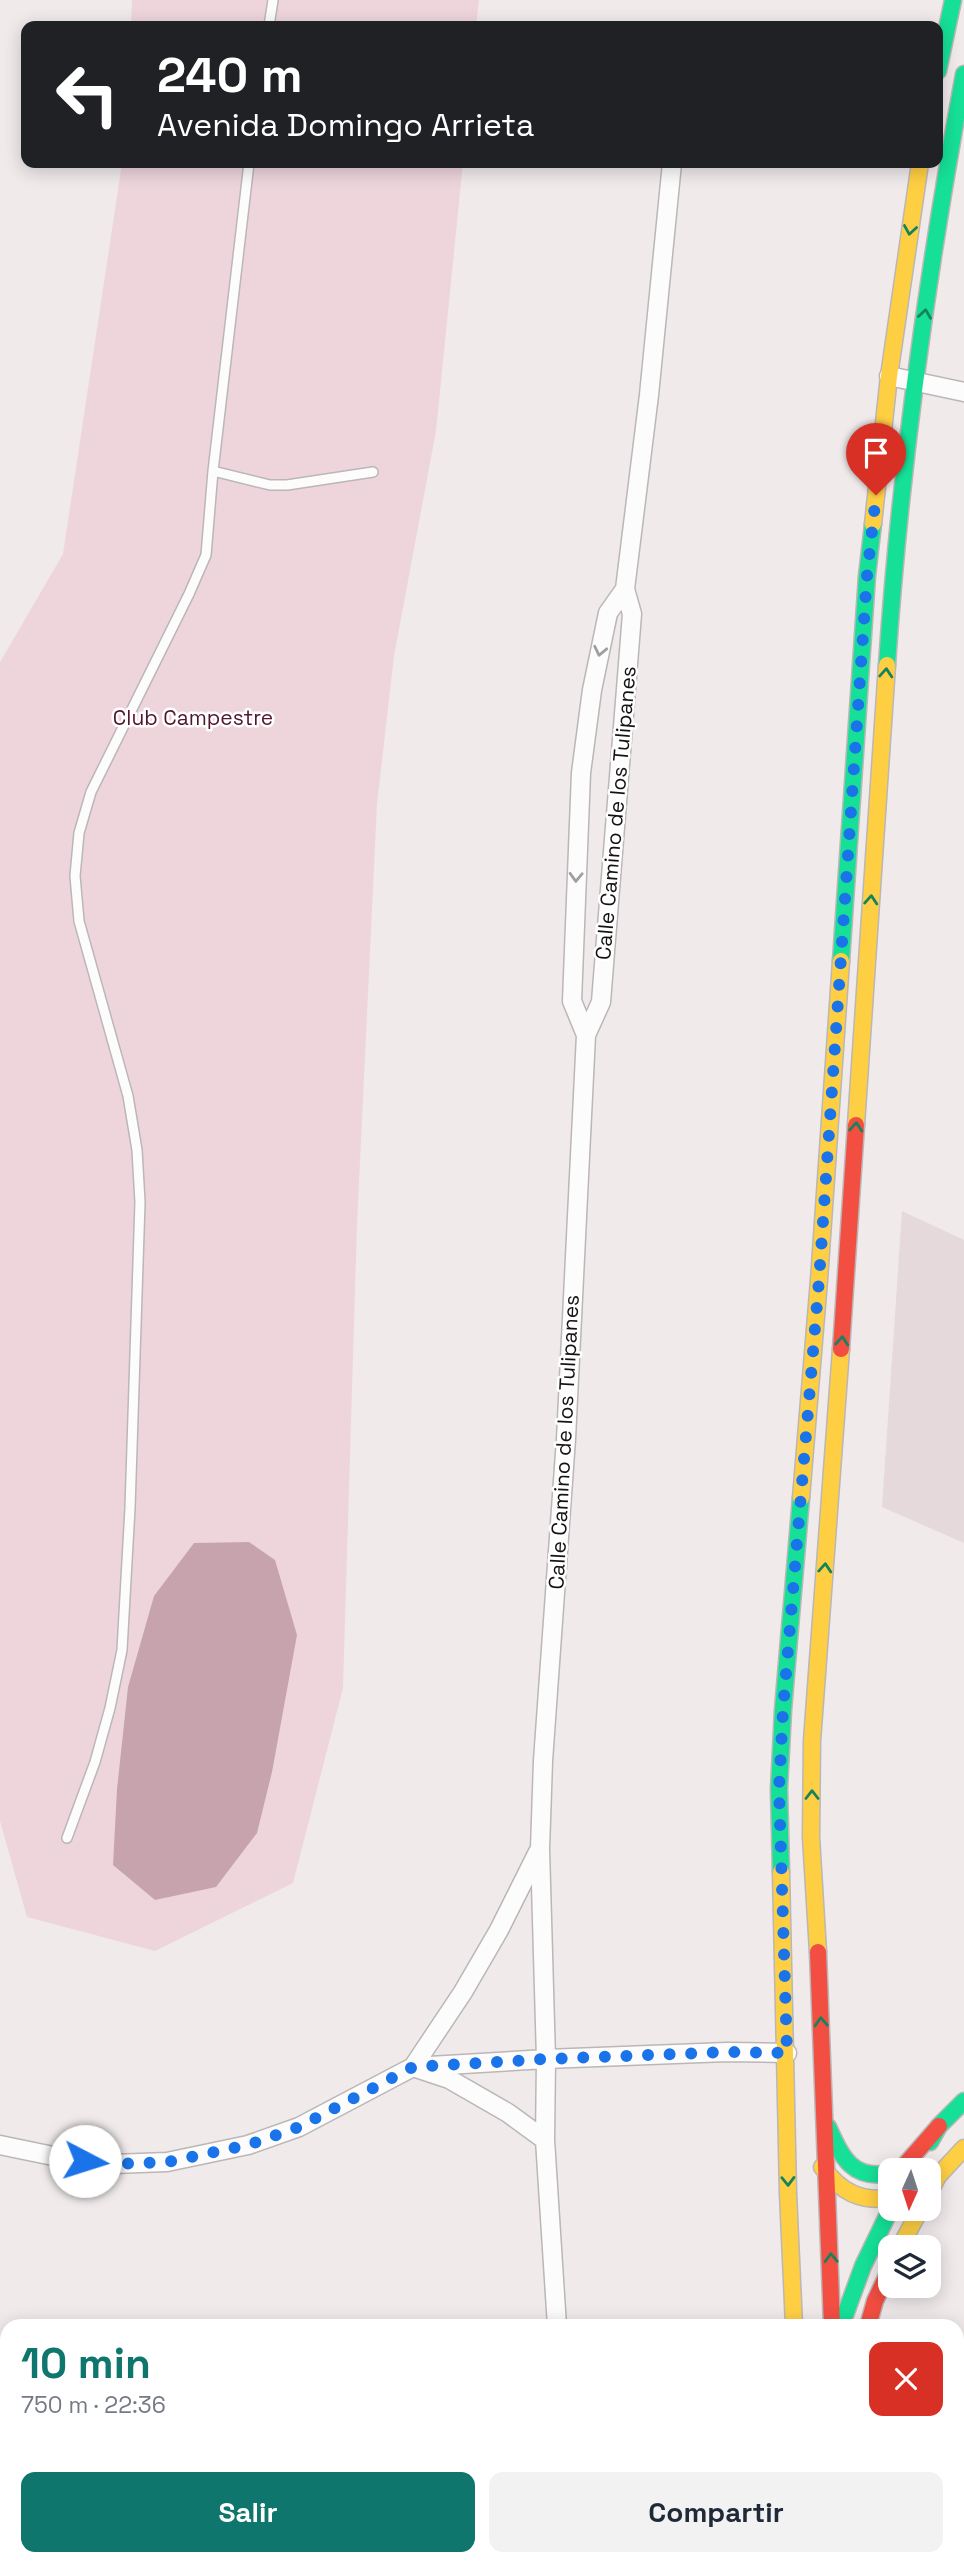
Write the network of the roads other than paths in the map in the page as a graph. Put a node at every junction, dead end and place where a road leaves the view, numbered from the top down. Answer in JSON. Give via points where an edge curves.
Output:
{"nodes":[{"id":1,"x":273,"y":0,"type":"edge"},
{"id":2,"x":953,"y":0,"type":"edge"},
{"id":3,"x":270,"y":21,"type":"edge"},
{"id":4,"x":943,"y":47,"type":"edge"},
{"id":5,"x":964,"y":74,"type":"edge"},
{"id":6,"x":248,"y":168,"type":"edge"},
{"id":7,"x":672,"y":168,"type":"edge"},
{"id":8,"x":919,"y":168,"type":"edge"},
{"id":9,"x":888,"y":376,"type":"junction"},
{"id":10,"x":916,"y":382,"type":"junction"},
{"id":11,"x":964,"y":392,"type":"edge"},
{"id":12,"x":213,"y":471,"type":"junction"},
{"id":13,"x":373,"y":472,"type":"dead end"},
{"id":14,"x":867,"y":576,"type":"junction"},
{"id":15,"x":893,"y":579,"type":"junction"},
{"id":16,"x":625,"y":589,"type":"junction"},
{"id":17,"x":586,"y":1035,"type":"junction"},
{"id":18,"x":819,"y":1280,"type":"junction"},
{"id":19,"x":846,"y":1281,"type":"junction"},
{"id":20,"x":67,"y":1838,"type":"dead end"},
{"id":21,"x":540,"y":1849,"type":"junction"},
{"id":22,"x":805,"y":2051,"type":"junction"},
{"id":23,"x":546,"y":2059,"type":"junction"},
{"id":24,"x":413,"y":2067,"type":"junction"},
{"id":25,"x":964,"y":2101,"type":"edge"},
{"id":26,"x":787,"y":2112,"type":"junction"},
{"id":27,"x":823,"y":2115,"type":"junction"},
{"id":28,"x":939,"y":2126,"type":"junction"},
{"id":29,"x":545,"y":2140,"type":"junction"},
{"id":30,"x":0,"y":2145,"type":"edge"},
{"id":31,"x":964,"y":2148,"type":"edge"},
{"id":32,"x":911,"y":2158,"type":"edge"},
{"id":33,"x":920,"y":2158,"type":"edge"},
{"id":34,"x":942,"y":2171,"type":"edge"},
{"id":35,"x":827,"y":2173,"type":"junction"},
{"id":36,"x":878,"y":2177,"type":"edge"},
{"id":37,"x":878,"y":2200,"type":"edge"},
{"id":38,"x":884,"y":2221,"type":"edge"},
{"id":39,"x":878,"y":2295,"type":"edge"},
{"id":40,"x":557,"y":2319,"type":"edge"},
{"id":41,"x":794,"y":2319,"type":"edge"},
{"id":42,"x":832,"y":2319,"type":"edge"},
{"id":43,"x":844,"y":2319,"type":"edge"},
{"id":44,"x":870,"y":2319,"type":"edge"}],
"edges":[{"from":1,"to":3,"type":"lane"},
{"from":2,"to":4,"type":"main road"},
{"from":10,"to":5,"type":"main road","one_way":true},
{"from":6,"to":12,"type":"lane"},
{"from":7,"to":16,"type":"street","name":"Calle Camino de los Tulipanes"},
{"from":8,"to":9,"type":"main road","one_way":true},
{"from":9,"to":10,"type":"street"},
{"from":9,"to":14,"type":"main road"},
{"from":10,"to":11,"type":"street"},
{"from":10,"to":15,"type":"main road"},
{"from":12,"to":13,"type":"lane","via":[[270,485]]},
{"from":12,"to":20,"type":"lane","via":[[206,555],[91,792],[79,833],[75,876],[79,921],[128,1096],[140,1202],[122,1650],[95,1762]]},
{"from":14,"to":15,"type":"main road"},
{"from":14,"to":18,"type":"main road"},
{"from":19,"to":15,"type":"main road","one_way":true},
{"from":16,"to":17,"type":"street","name":"Calle Camino de los Tulipanes","via":[[632,614],[601,1002]]},
{"from":16,"to":17,"type":"street","name":"Calle Camino de los Tulipanes","one_way":true,"via":[[608,612],[582,773],[572,1001]]},
{"from":17,"to":21,"type":"street","name":"Calle Camino de los Tulipanes"},
{"from":18,"to":19,"type":"main road"},
{"from":18,"to":22,"type":"main road","via":[[779,1789]]},
{"from":22,"to":19,"type":"main road","one_way":true,"via":[[812,1741]]},
{"from":21,"to":23,"type":"street","name":"Calle Camino de los Tulipanes"},
{"from":21,"to":24,"type":"street","name":"Calle Camino de los Tulipanes","via":[[463,1992]]},
{"from":22,"to":23,"type":"street","name":"Calle Camino de los Tulipanes"},
{"from":22,"to":26,"type":"main road"},
{"from":22,"to":27,"type":"main road"},
{"from":23,"to":24,"type":"street","name":"Calle Camino de los Tulipanes"},
{"from":23,"to":29,"type":"street","name":"Calle Camino de los Tulipanes"},
{"from":24,"to":29,"type":"street","via":[[449,2079]]},
{"from":24,"to":30,"type":"street","name":"Calle Camino de los Tulipanes","via":[[299,2127],[203,2156],[113,2164]]},
{"from":25,"to":28,"type":"main road"},
{"from":26,"to":35,"type":"main road"},
{"from":26,"to":41,"type":"main road","one_way":true},
{"from":27,"to":35,"type":"main road"},
{"from":27,"to":36,"type":"main road","via":[[848,2163],[860,2173]]},
{"from":28,"to":32,"type":"main road"},
{"from":28,"to":33,"type":"main road"},
{"from":29,"to":40,"type":"street","name":"Calle Camino de los Tulipanes"},
{"from":31,"to":34,"type":"main road"},
{"from":35,"to":37,"type":"main road","via":[[839,2188],[855,2197]]},
{"from":42,"to":35,"type":"main road","one_way":true},
{"from":38,"to":43,"type":"main road"},
{"from":39,"to":44,"type":"main road"}]}
